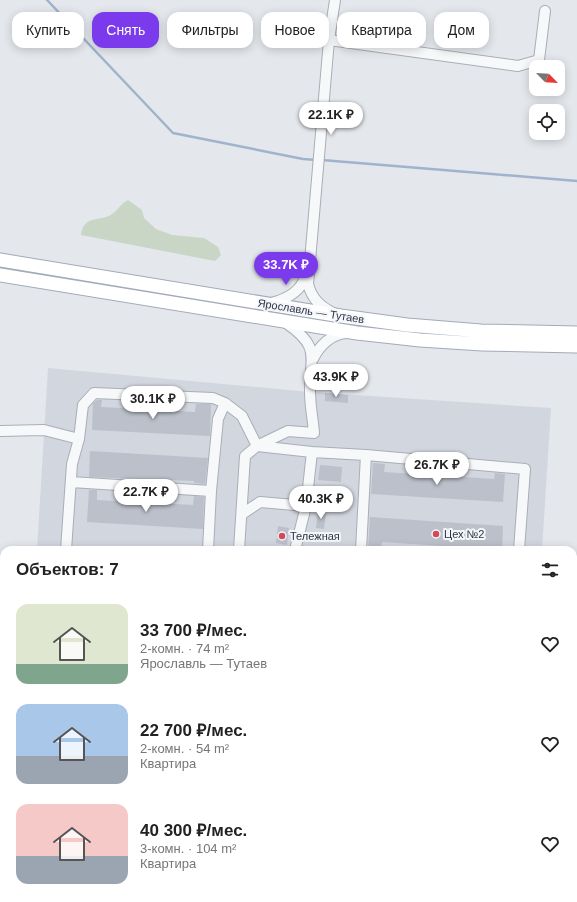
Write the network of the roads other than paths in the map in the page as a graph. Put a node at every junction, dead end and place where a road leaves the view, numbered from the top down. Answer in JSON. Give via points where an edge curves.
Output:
{"nodes":[{"id":1,"x":335,"y":0,"type":"edge"},
{"id":2,"x":546,"y":11,"type":"dead end"},
{"id":3,"x":329,"y":40,"type":"joint"},
{"id":4,"x":328,"y":48,"type":"edge"},
{"id":5,"x":0,"y":260,"type":"edge"},
{"id":6,"x":308,"y":269,"type":"junction"},
{"id":7,"x":0,"y":275,"type":"edge"},
{"id":8,"x":266,"y":304,"type":"junction"},
{"id":9,"x":341,"y":316,"type":"junction"},
{"id":10,"x":286,"y":322,"type":"junction"},
{"id":11,"x":356,"y":333,"type":"junction"},
{"id":12,"x":577,"y":333,"type":"edge"},
{"id":13,"x":574,"y":347,"type":"edge"},
{"id":14,"x":313,"y":359,"type":"junction"},
{"id":15,"x":225,"y":403,"type":"junction"},
{"id":16,"x":0,"y":431,"type":"edge"},
{"id":17,"x":79,"y":439,"type":"junction"},
{"id":18,"x":257,"y":446,"type":"junction"},
{"id":19,"x":312,"y":452,"type":"junction"},
{"id":20,"x":366,"y":455,"type":"junction"},
{"id":21,"x":71,"y":482,"type":"junction"},
{"id":22,"x":211,"y":491,"type":"junction"},
{"id":23,"x":306,"y":506,"type":"junction"},
{"id":24,"x":242,"y":514,"type":"junction"},
{"id":25,"x":66,"y":546,"type":"edge"},
{"id":26,"x":208,"y":546,"type":"edge"},
{"id":27,"x":239,"y":546,"type":"edge"},
{"id":28,"x":296,"y":546,"type":"edge"},
{"id":29,"x":361,"y":546,"type":"edge"},
{"id":30,"x":519,"y":546,"type":"edge"}],
"edges":[{"from":1,"to":3,"type":"street"},
{"from":2,"to":3,"type":"street","via":[[539,60],[518,66]]},
{"from":4,"to":6,"type":"street"},
{"from":5,"to":8,"type":"main road","name":"Ярославль — Тутаев"},
{"from":6,"to":8,"type":"street","via":[[300,288],[291,296]]},
{"from":6,"to":9,"type":"street","via":[[308,284],[315,301]]},
{"from":7,"to":10,"type":"main road","name":"Ярославль — Тутаев"},
{"from":8,"to":9,"type":"main road","name":"Ярославль — Тутаев"},
{"from":9,"to":12,"type":"main road","name":"Ярославль — Тутаев","via":[[481,331]]},
{"from":10,"to":11,"type":"main road","name":"Ярославль — Тутаев"},
{"from":10,"to":14,"type":"street","via":[[301,333],[309,344]]},
{"from":11,"to":13,"type":"main road","name":"Ярославль — Тутаев","via":[[420,340]]},
{"from":11,"to":14,"type":"street","via":[[342,333],[330,339],[318,349]]},
{"from":14,"to":18,"type":"street","via":[[310,392],[314,433],[288,431]]},
{"from":15,"to":17,"type":"street","via":[[213,398],[94,393],[83,405]]},
{"from":15,"to":18,"type":"street","via":[[242,416]]},
{"from":15,"to":22,"type":"street","via":[[218,419]]},
{"from":16,"to":17,"type":"street","via":[[44,430]]},
{"from":17,"to":21,"type":"street","via":[[72,464]]},
{"from":18,"to":19,"type":"street"},
{"from":18,"to":24,"type":"street","via":[[245,456]]},
{"from":19,"to":20,"type":"street"},
{"from":19,"to":23,"type":"street"},
{"from":20,"to":29,"type":"street"},
{"from":20,"to":30,"type":"street","via":[[525,470]]},
{"from":21,"to":22,"type":"street"},
{"from":21,"to":25,"type":"street"},
{"from":22,"to":26,"type":"street"},
{"from":23,"to":24,"type":"street","via":[[260,502]]},
{"from":23,"to":28,"type":"street"},
{"from":24,"to":27,"type":"street"}]}
